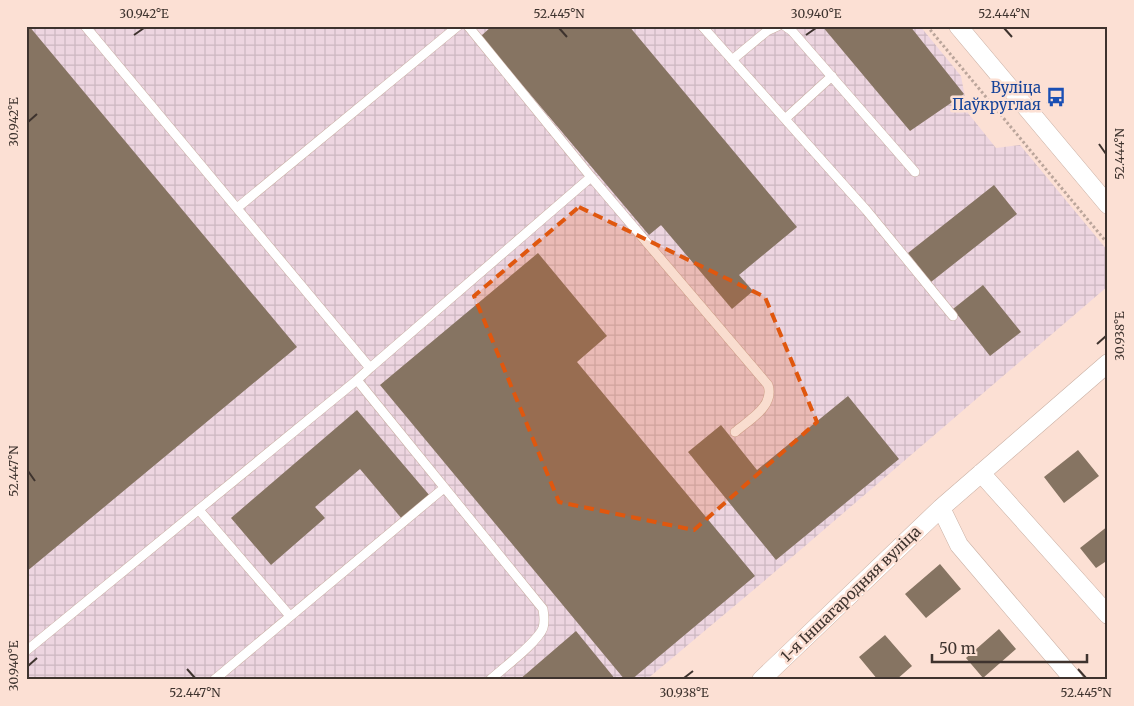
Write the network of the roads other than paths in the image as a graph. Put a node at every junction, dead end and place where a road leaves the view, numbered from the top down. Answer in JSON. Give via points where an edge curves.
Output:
{"nodes":[{"id":1,"x":85,"y":26,"type":"edge"},
{"id":2,"x":458,"y":26,"type":"edge"},
{"id":3,"x":468,"y":26,"type":"edge"},
{"id":4,"x":702,"y":26,"type":"edge"},
{"id":5,"x":778,"y":26,"type":"edge"},
{"id":6,"x":785,"y":26,"type":"edge"},
{"id":7,"x":958,"y":26,"type":"edge"},
{"id":8,"x":732,"y":60,"type":"junction"},
{"id":9,"x":832,"y":76,"type":"junction"},
{"id":10,"x":785,"y":119,"type":"junction"},
{"id":11,"x":1078,"y":169,"type":"junction"},
{"id":12,"x":915,"y":172,"type":"dead end"},
{"id":13,"x":591,"y":177,"type":"junction"},
{"id":14,"x":1108,"y":182,"type":"edge"},
{"id":15,"x":1108,"y":205,"type":"edge"},
{"id":16,"x":237,"y":208,"type":"junction"},
{"id":17,"x":953,"y":316,"type":"dead end"},
{"id":18,"x":1108,"y":363,"type":"edge"},
{"id":19,"x":370,"y":368,"type":"junction"},
{"id":20,"x":357,"y":380,"type":"junction"},
{"id":21,"x":735,"y":432,"type":"dead end"},
{"id":22,"x":981,"y":473,"type":"junction"},
{"id":23,"x":444,"y":488,"type":"junction"},
{"id":24,"x":942,"y":508,"type":"junction"},
{"id":25,"x":198,"y":510,"type":"junction"},
{"id":26,"x":1108,"y":615,"type":"edge"},
{"id":27,"x":290,"y":616,"type":"junction"},
{"id":28,"x":26,"y":651,"type":"edge"},
{"id":29,"x":214,"y":680,"type":"edge"},
{"id":30,"x":490,"y":680,"type":"edge"},
{"id":31,"x":761,"y":680,"type":"edge"},
{"id":32,"x":1074,"y":680,"type":"edge"}],
"edges":[{"from":1,"to":16,"type":"lane"},
{"from":2,"to":16,"type":"lane"},
{"from":3,"to":13,"type":"lane"},
{"from":4,"to":8,"type":"lane"},
{"from":5,"to":8,"type":"lane","via":[[767,31]]},
{"from":6,"to":9,"type":"lane"},
{"from":7,"to":11,"type":"street"},
{"from":8,"to":10,"type":"lane"},
{"from":9,"to":10,"type":"lane"},
{"from":9,"to":12,"type":"lane"},
{"from":10,"to":17,"type":"lane"},
{"from":11,"to":14,"type":"street"},
{"from":11,"to":15,"type":"street"},
{"from":13,"to":19,"type":"lane"},
{"from":13,"to":21,"type":"lane","via":[[768,385],[770,392],[764,407]]},
{"from":16,"to":19,"type":"lane"},
{"from":18,"to":22,"type":"street","name":"1-я Іншагародняя вуліца"},
{"from":19,"to":20,"type":"lane"},
{"from":20,"to":23,"type":"lane"},
{"from":20,"to":25,"type":"lane"},
{"from":22,"to":24,"type":"street","name":"1-я Іншагародняя вуліца"},
{"from":22,"to":26,"type":"street"},
{"from":23,"to":27,"type":"lane"},
{"from":23,"to":30,"type":"lane","via":[[543,609],[543,629],[535,640]]},
{"from":24,"to":31,"type":"street","name":"1-я Іншагародняя вуліца"},
{"from":24,"to":32,"type":"street","via":[[959,545]]},
{"from":25,"to":27,"type":"lane"},
{"from":25,"to":28,"type":"lane"},
{"from":27,"to":29,"type":"lane"}]}
